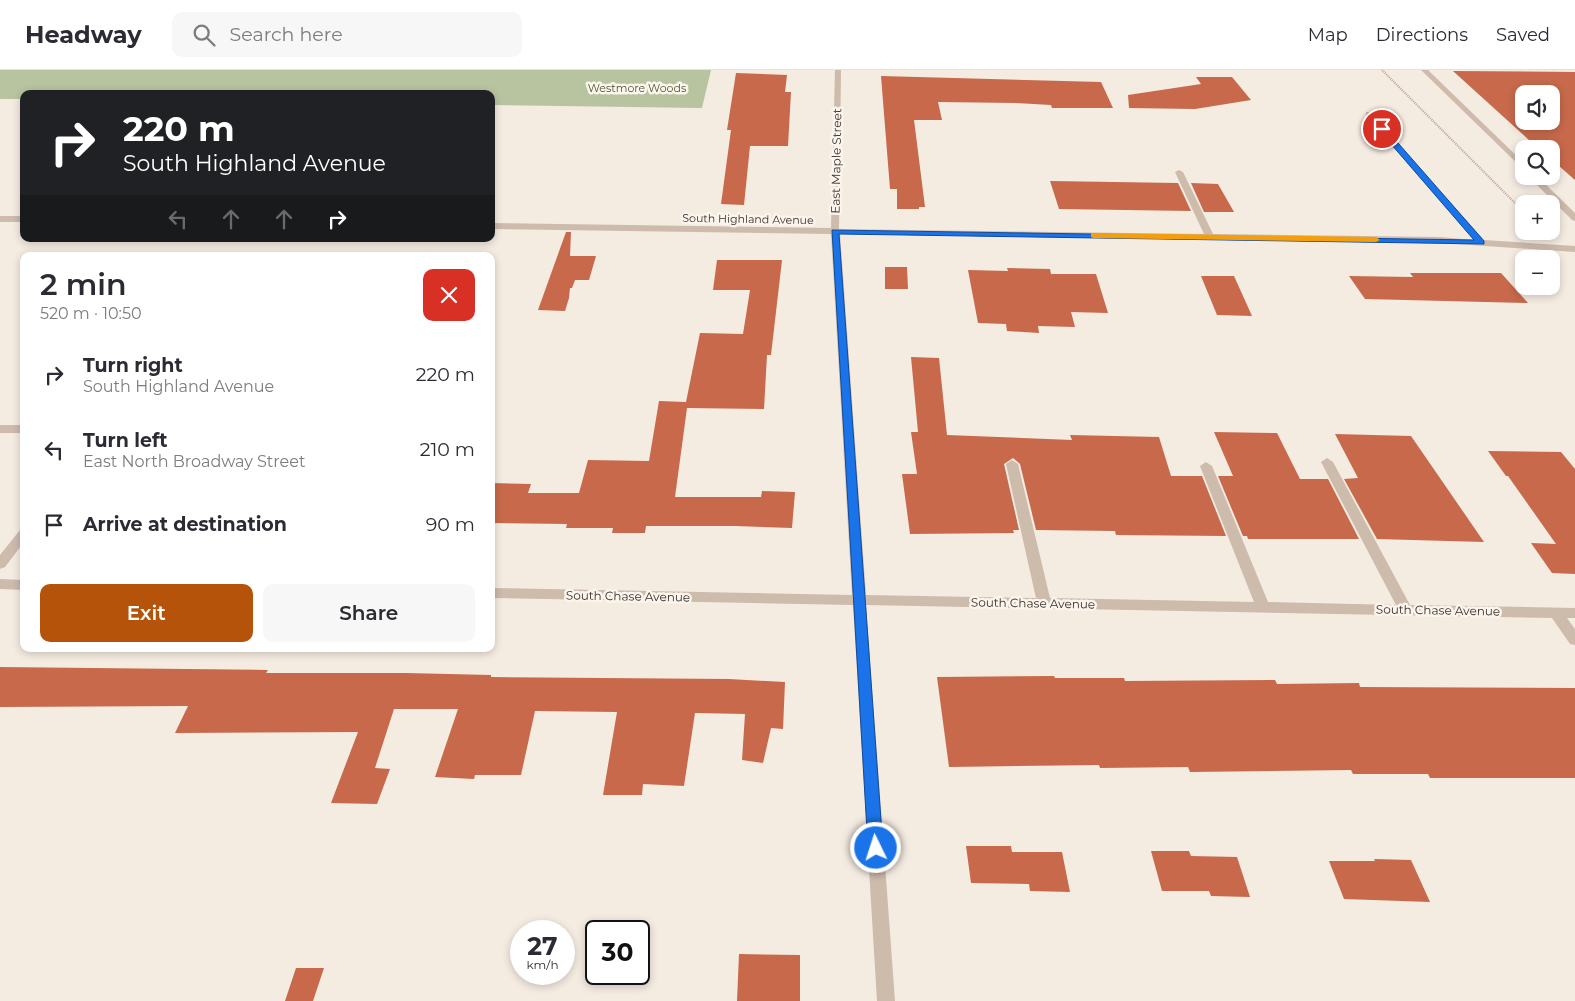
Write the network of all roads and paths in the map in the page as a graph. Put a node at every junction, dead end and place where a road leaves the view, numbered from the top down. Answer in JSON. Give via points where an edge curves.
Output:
{"nodes":[{"id":1,"x":838,"y":70,"type":"edge"},
{"id":2,"x":1382,"y":70,"type":"edge"},
{"id":3,"x":1424,"y":70,"type":"edge"},
{"id":4,"x":1369,"y":114,"type":"dead end"},
{"id":5,"x":1515,"y":159,"type":"edge"},
{"id":6,"x":1179,"y":172,"type":"dead end"},
{"id":7,"x":1541,"y":185,"type":"edge"},
{"id":8,"x":1515,"y":203,"type":"edge"},
{"id":9,"x":1575,"y":218,"type":"edge"},
{"id":10,"x":0,"y":219,"type":"edge"},
{"id":11,"x":20,"y":219,"type":"edge"},
{"id":12,"x":495,"y":226,"type":"edge"},
{"id":13,"x":835,"y":231,"type":"junction"},
{"id":14,"x":1210,"y":237,"type":"junction"},
{"id":15,"x":1481,"y":242,"type":"junction"},
{"id":16,"x":1575,"y":249,"type":"edge"},
{"id":17,"x":0,"y":428,"type":"edge"},
{"id":18,"x":20,"y":429,"type":"edge"},
{"id":19,"x":1327,"y":462,"type":"dead end"},
{"id":20,"x":1012,"y":464,"type":"dead end"},
{"id":21,"x":1206,"y":466,"type":"dead end"},
{"id":22,"x":20,"y":538,"type":"edge"},
{"id":23,"x":0,"y":564,"type":"edge"},
{"id":24,"x":0,"y":584,"type":"edge"},
{"id":25,"x":20,"y":585,"type":"edge"},
{"id":26,"x":495,"y":593,"type":"edge"},
{"id":27,"x":859,"y":600,"type":"junction"},
{"id":28,"x":1044,"y":603,"type":"junction"},
{"id":29,"x":1263,"y":607,"type":"junction"},
{"id":30,"x":1406,"y":610,"type":"junction"},
{"id":31,"x":1555,"y":612,"type":"junction"},
{"id":32,"x":1575,"y":613,"type":"edge"},
{"id":33,"x":1575,"y":640,"type":"edge"},
{"id":34,"x":886,"y":1001,"type":"edge"}],
"edges":[{"from":1,"to":13,"type":"street","name":"East Maple Street"},
{"from":2,"to":8,"type":"path"},
{"from":3,"to":5,"type":"street"},
{"from":4,"to":15,"type":"street"},
{"from":6,"to":14,"type":"street"},
{"from":7,"to":9,"type":"street"},
{"from":10,"to":11,"type":"street"},
{"from":12,"to":13,"type":"street","name":"South Highland Avenue"},
{"from":13,"to":14,"type":"street","name":"South Highland Avenue"},
{"from":13,"to":27,"type":"street","name":"East Maple Street"},
{"from":14,"to":15,"type":"street","name":"South Highland Avenue"},
{"from":15,"to":16,"type":"street","name":"South Highland Avenue"},
{"from":17,"to":18,"type":"street"},
{"from":19,"to":30,"type":"street"},
{"from":20,"to":28,"type":"street"},
{"from":21,"to":29,"type":"street"},
{"from":22,"to":23,"type":"street"},
{"from":24,"to":25,"type":"street"},
{"from":26,"to":27,"type":"street","name":"South Chase Avenue"},
{"from":27,"to":28,"type":"street","name":"South Chase Avenue"},
{"from":27,"to":34,"type":"street","name":"East Maple Street"},
{"from":28,"to":29,"type":"street","name":"South Chase Avenue"},
{"from":29,"to":30,"type":"street","name":"South Chase Avenue"},
{"from":30,"to":31,"type":"street","name":"South Chase Avenue"},
{"from":31,"to":32,"type":"street","name":"South Chase Avenue"},
{"from":31,"to":33,"type":"street"}]}
